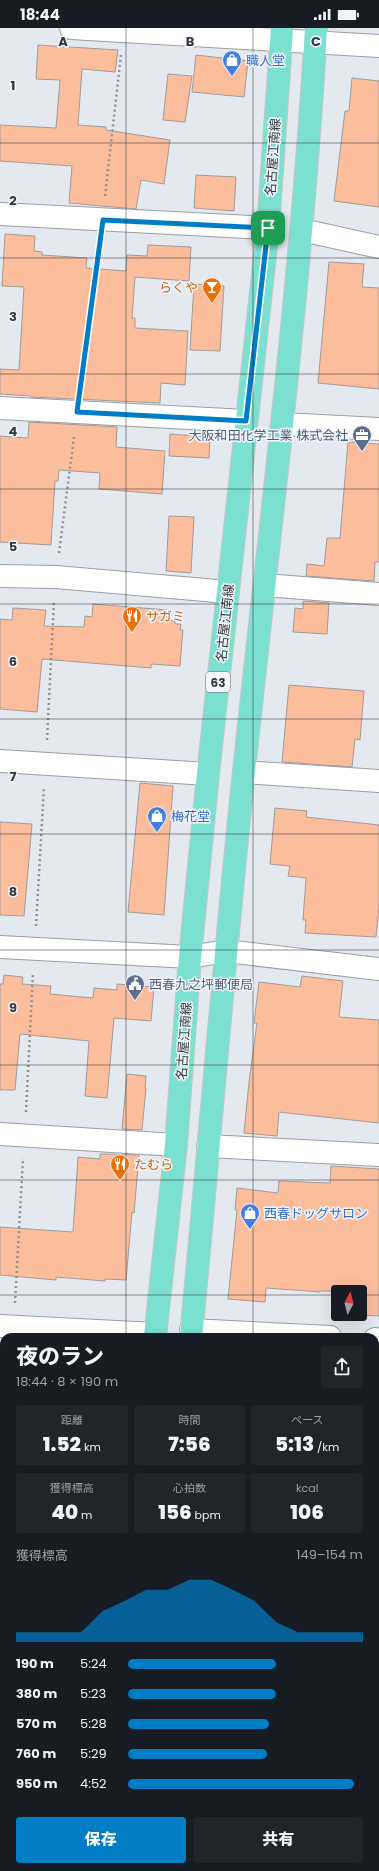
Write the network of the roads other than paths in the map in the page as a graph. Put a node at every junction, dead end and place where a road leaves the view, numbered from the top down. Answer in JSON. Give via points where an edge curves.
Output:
{"nodes":[{"id":1,"x":71,"y":28,"type":"edge"},
{"id":2,"x":124,"y":30,"type":"edge"},
{"id":3,"x":176,"y":31,"type":"edge"},
{"id":4,"x":282,"y":34,"type":"edge"},
{"id":5,"x":315,"y":35,"type":"edge"},
{"id":6,"x":379,"y":46,"type":"edge"},
{"id":7,"x":0,"y":214,"type":"edge"},
{"id":8,"x":268,"y":228,"type":"junction"},
{"id":9,"x":302,"y":230,"type":"junction"},
{"id":10,"x":379,"y":247,"type":"edge"},
{"id":11,"x":0,"y":408,"type":"edge"},
{"id":12,"x":246,"y":421,"type":"junction"},
{"id":13,"x":283,"y":424,"type":"junction"},
{"id":14,"x":379,"y":429,"type":"edge"},
{"id":15,"x":0,"y":576,"type":"edge"},
{"id":16,"x":265,"y":585,"type":"junction"},
{"id":17,"x":228,"y":592,"type":"junction"},
{"id":18,"x":379,"y":594,"type":"edge"},
{"id":19,"x":0,"y":761,"type":"edge"},
{"id":20,"x":244,"y":772,"type":"junction"},
{"id":21,"x":208,"y":774,"type":"junction"},
{"id":22,"x":379,"y":781,"type":"edge"},
{"id":23,"x":0,"y":947,"type":"edge"},
{"id":24,"x":226,"y":951,"type":"junction"},
{"id":25,"x":190,"y":957,"type":"junction"},
{"id":26,"x":379,"y":969,"type":"edge"},
{"id":27,"x":0,"y":1134,"type":"edge"},
{"id":28,"x":176,"y":1145,"type":"junction"},
{"id":29,"x":208,"y":1146,"type":"junction"},
{"id":30,"x":379,"y":1155,"type":"edge"},
{"id":31,"x":7,"y":1327,"type":"edge"},
{"id":32,"x":106,"y":1333,"type":"edge"},
{"id":33,"x":155,"y":1333,"type":"edge"},
{"id":34,"x":191,"y":1333,"type":"edge"}],
"edges":[{"from":1,"to":2,"type":"street"},
{"from":2,"to":3,"type":"street"},
{"from":3,"to":4,"type":"street"},
{"from":4,"to":5,"type":"street"},
{"from":4,"to":8,"type":"main road","name":"名古屋江南線","number":"63"},
{"from":5,"to":6,"type":"street"},
{"from":5,"to":9,"type":"main road"},
{"from":7,"to":8,"type":"street"},
{"from":8,"to":12,"type":"main road","name":"名古屋江南線","number":"63"},
{"from":9,"to":10,"type":"street"},
{"from":9,"to":13,"type":"main road"},
{"from":11,"to":12,"type":"street"},
{"from":12,"to":17,"type":"main road","name":"名古屋江南線","number":"63"},
{"from":13,"to":14,"type":"street"},
{"from":13,"to":16,"type":"main road"},
{"from":15,"to":17,"type":"street","via":[[56,577]]},
{"from":16,"to":18,"type":"street"},
{"from":16,"to":20,"type":"main road"},
{"from":17,"to":21,"type":"main road","name":"名古屋江南線","number":"63"},
{"from":19,"to":21,"type":"street"},
{"from":20,"to":22,"type":"street"},
{"from":20,"to":24,"type":"main road"},
{"from":21,"to":25,"type":"main road","name":"名古屋江南線","number":"63"},
{"from":23,"to":25,"type":"street"},
{"from":24,"to":25,"type":"street"},
{"from":24,"to":26,"type":"street"},
{"from":24,"to":29,"type":"main road"},
{"from":25,"to":28,"type":"main road","name":"名古屋江南線","number":"63"},
{"from":27,"to":28,"type":"street"},
{"from":28,"to":33,"type":"main road","name":"名古屋江南線","number":"63"},
{"from":29,"to":30,"type":"street"},
{"from":29,"to":34,"type":"main road"},
{"from":31,"to":32,"type":"street"}]}
